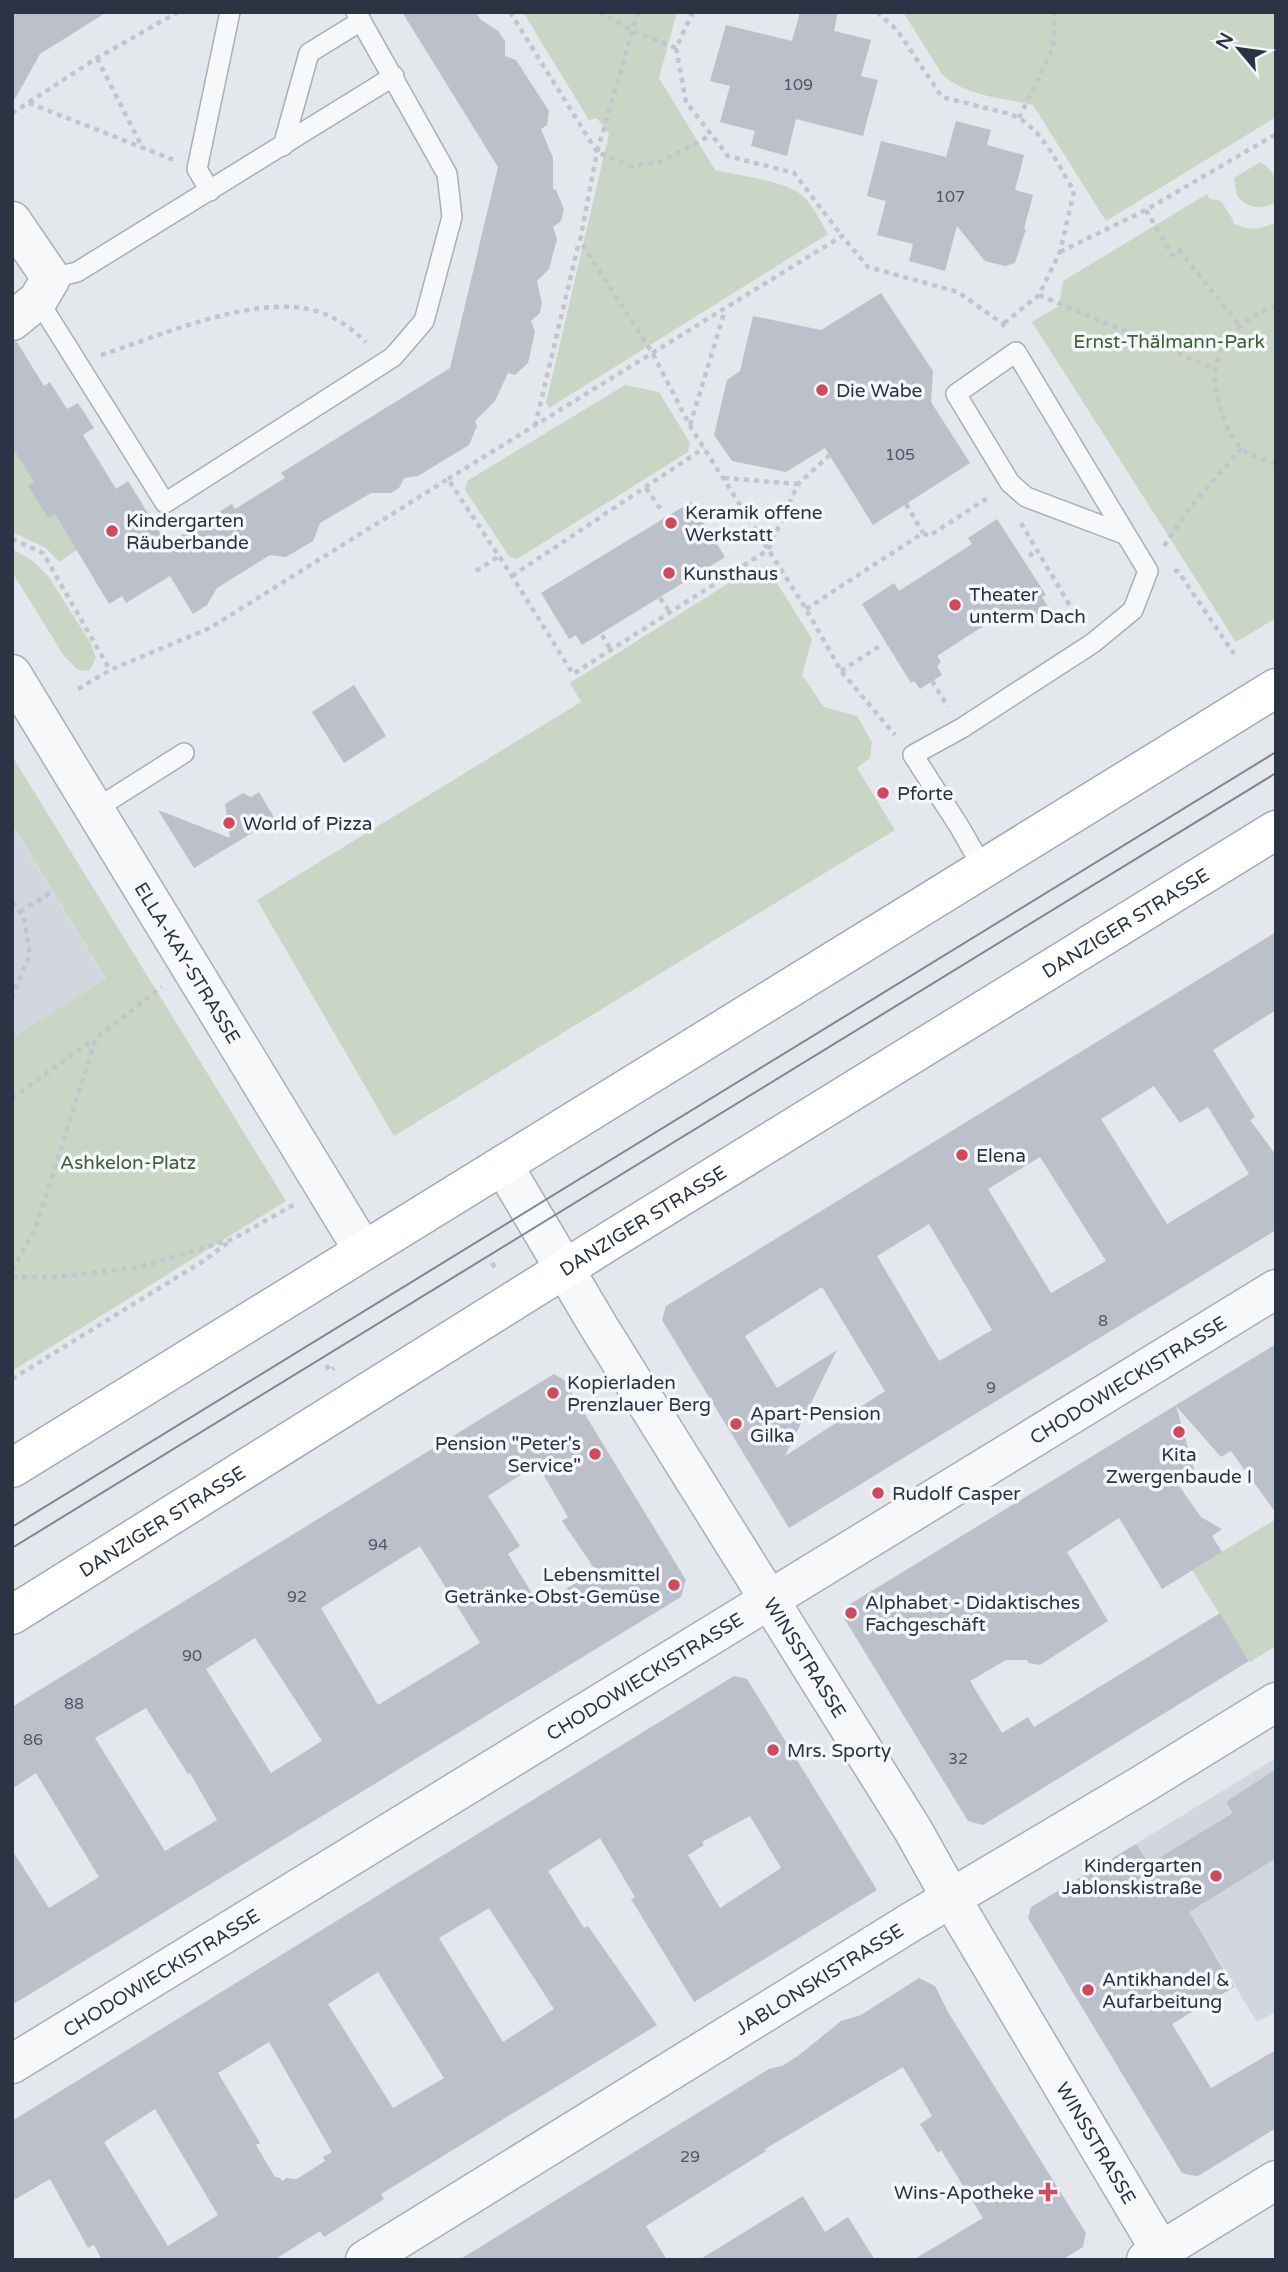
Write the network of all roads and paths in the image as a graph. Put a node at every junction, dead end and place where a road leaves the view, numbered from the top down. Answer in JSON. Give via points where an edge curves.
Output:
{"nodes":[{"id":1,"x":178,"y":12,"type":"edge"},
{"id":2,"x":230,"y":12,"type":"edge"},
{"id":3,"x":510,"y":12,"type":"edge"},
{"id":4,"x":599,"y":12,"type":"edge"},
{"id":5,"x":638,"y":12,"type":"edge"},
{"id":6,"x":693,"y":12,"type":"edge"},
{"id":7,"x":877,"y":12,"type":"edge"},
{"id":8,"x":1055,"y":12,"type":"edge"},
{"id":9,"x":359,"y":17,"type":"edge"},
{"id":10,"x":633,"y":31,"type":"junction"},
{"id":11,"x":676,"y":48,"type":"junction"},
{"id":12,"x":97,"y":58,"type":"junction"},
{"id":13,"x":394,"y":76,"type":"junction"},
{"id":14,"x":29,"y":103,"type":"junction"},
{"id":15,"x":12,"y":113,"type":"edge"},
{"id":16,"x":1019,"y":118,"type":"junction"},
{"id":17,"x":1276,"y":134,"type":"edge"},
{"id":18,"x":711,"y":135,"type":"junction"},
{"id":19,"x":141,"y":145,"type":"junction"},
{"id":20,"x":283,"y":146,"type":"junction"},
{"id":21,"x":597,"y":152,"type":"junction"},
{"id":22,"x":197,"y":169,"type":"junction"},
{"id":23,"x":210,"y":191,"type":"junction"},
{"id":24,"x":1146,"y":210,"type":"junction"},
{"id":25,"x":12,"y":220,"type":"edge"},
{"id":26,"x":842,"y":236,"type":"junction"},
{"id":27,"x":580,"y":241,"type":"junction"},
{"id":28,"x":1060,"y":252,"type":"junction"},
{"id":29,"x":1039,"y":295,"type":"junction"},
{"id":30,"x":34,"y":299,"type":"edge"},
{"id":31,"x":1276,"y":306,"type":"edge"},
{"id":32,"x":725,"y":308,"type":"junction"},
{"id":33,"x":1240,"y":326,"type":"junction"},
{"id":34,"x":653,"y":354,"type":"junction"},
{"id":35,"x":77,"y":362,"type":"junction"},
{"id":36,"x":384,"y":364,"type":"junction"},
{"id":37,"x":1215,"y":369,"type":"junction"},
{"id":38,"x":535,"y":426,"type":"junction"},
{"id":39,"x":690,"y":426,"type":"junction"},
{"id":40,"x":704,"y":448,"type":"junction"},
{"id":41,"x":1242,"y":448,"type":"junction"},
{"id":42,"x":833,"y":452,"type":"dead end"},
{"id":43,"x":1276,"y":464,"type":"edge"},
{"id":44,"x":724,"y":478,"type":"junction"},
{"id":45,"x":448,"y":479,"type":"junction"},
{"id":46,"x":798,"y":484,"type":"junction"},
{"id":47,"x":1005,"y":486,"type":"junction"},
{"id":48,"x":646,"y":488,"type":"junction"},
{"id":49,"x":906,"y":504,"type":"dead end"},
{"id":50,"x":662,"y":511,"type":"dead end"},
{"id":51,"x":923,"y":533,"type":"junction"},
{"id":52,"x":1124,"y":534,"type":"junction"},
{"id":53,"x":1171,"y":537,"type":"dead end"},
{"id":54,"x":12,"y":539,"type":"edge"},
{"id":55,"x":1037,"y":550,"type":"junction"},
{"id":56,"x":768,"y":551,"type":"junction"},
{"id":57,"x":499,"y":556,"type":"junction"},
{"id":58,"x":1029,"y":556,"type":"dead end"},
{"id":59,"x":475,"y":570,"type":"dead end"},
{"id":60,"x":1148,"y":571,"type":"junction"},
{"id":61,"x":512,"y":576,"type":"junction"},
{"id":62,"x":660,"y":598,"type":"dead end"},
{"id":63,"x":806,"y":609,"type":"junction"},
{"id":64,"x":670,"y":612,"type":"junction"},
{"id":65,"x":602,"y":635,"type":"dead end"},
{"id":66,"x":1093,"y":643,"type":"junction"},
{"id":67,"x":880,"y":646,"type":"dead end"},
{"id":68,"x":611,"y":650,"type":"junction"},
{"id":69,"x":1234,"y":654,"type":"dead end"},
{"id":70,"x":110,"y":670,"type":"junction"},
{"id":71,"x":841,"y":671,"type":"junction"},
{"id":72,"x":12,"y":674,"type":"edge"},
{"id":73,"x":1276,"y":688,"type":"edge"},
{"id":74,"x":78,"y":689,"type":"dead end"},
{"id":75,"x":184,"y":754,"type":"dead end"},
{"id":76,"x":913,"y":755,"type":"junction"},
{"id":77,"x":94,"y":810,"type":"junction"},
{"id":78,"x":1276,"y":830,"type":"edge"},
{"id":79,"x":983,"y":869,"type":"junction"},
{"id":80,"x":52,"y":891,"type":"dead end"},
{"id":81,"x":12,"y":902,"type":"edge"},
{"id":82,"x":20,"y":912,"type":"junction"},
{"id":83,"x":162,"y":987,"type":"dead end"},
{"id":84,"x":12,"y":997,"type":"edge"},
{"id":85,"x":96,"y":1038,"type":"junction"},
{"id":86,"x":12,"y":1098,"type":"edge"},
{"id":87,"x":503,"y":1165,"type":"junction"},
{"id":88,"x":295,"y":1203,"type":"dead end"},
{"id":89,"x":233,"y":1239,"type":"junction"},
{"id":90,"x":363,"y":1250,"type":"junction"},
{"id":91,"x":12,"y":1270,"type":"edge"},
{"id":92,"x":565,"y":1270,"type":"junction"},
{"id":93,"x":12,"y":1277,"type":"edge"},
{"id":94,"x":1276,"y":1289,"type":"edge"},
{"id":95,"x":12,"y":1379,"type":"edge"},
{"id":96,"x":12,"y":1468,"type":"edge"},
{"id":97,"x":770,"y":1600,"type":"junction"},
{"id":98,"x":12,"y":1615,"type":"edge"},
{"id":99,"x":1276,"y":1702,"type":"edge"},
{"id":100,"x":951,"y":1898,"type":"junction"},
{"id":101,"x":12,"y":2064,"type":"edge"},
{"id":102,"x":1276,"y":2180,"type":"edge"},
{"id":103,"x":349,"y":2214,"type":"dead end"},
{"id":104,"x":352,"y":2220,"type":"dead end"},
{"id":105,"x":1158,"y":2257,"type":"edge"},
{"id":106,"x":365,"y":2260,"type":"edge"}],
"edges":[{"from":1,"to":12,"type":"path"},
{"from":2,"to":22,"type":"lane"},
{"from":3,"to":21,"type":"path"},
{"from":4,"to":10,"type":"path"},
{"from":5,"to":10,"type":"path"},
{"from":6,"to":11,"type":"path"},
{"from":7,"to":16,"type":"path","via":[[897,30],[942,97]]},
{"from":8,"to":16,"type":"path","via":[[1053,48]]},
{"from":9,"to":13,"type":"lane"},
{"from":9,"to":20,"type":"lane","via":[[309,53]]},
{"from":10,"to":11,"type":"path"},
{"from":10,"to":21,"type":"path"},
{"from":11,"to":18,"type":"path","via":[[685,102]]},
{"from":12,"to":14,"type":"path"},
{"from":12,"to":19,"type":"path"},
{"from":13,"to":20,"type":"lane"},
{"from":13,"to":36,"type":"lane","via":[[447,174],[452,216],[424,321]]},
{"from":14,"to":15,"type":"path"},
{"from":14,"to":19,"type":"path"},
{"from":16,"to":28,"type":"path","via":[[1035,130],[1074,191]]},
{"from":17,"to":24,"type":"path"},
{"from":18,"to":21,"type":"path","via":[[660,162],[630,166]]},
{"from":18,"to":26,"type":"path","via":[[728,156],[794,173]]},
{"from":19,"to":22,"type":"path"},
{"from":20,"to":23,"type":"lane"},
{"from":21,"to":27,"type":"path"},
{"from":22,"to":23,"type":"lane"},
{"from":23,"to":30,"type":"lane"},
{"from":24,"to":28,"type":"path"},
{"from":24,"to":33,"type":"path","via":[[1172,255],[1180,250]]},
{"from":25,"to":30,"type":"street"},
{"from":26,"to":29,"type":"path","via":[[868,267],[958,292],[1003,324]]},
{"from":26,"to":32,"type":"path"},
{"from":27,"to":34,"type":"path"},
{"from":27,"to":38,"type":"path"},
{"from":28,"to":29,"type":"path"},
{"from":29,"to":37,"type":"path"},
{"from":30,"to":35,"type":"lane"},
{"from":31,"to":33,"type":"path"},
{"from":32,"to":34,"type":"path"},
{"from":32,"to":39,"type":"path"},
{"from":33,"to":37,"type":"path"},
{"from":34,"to":38,"type":"path"},
{"from":34,"to":39,"type":"path"},
{"from":35,"to":36,"type":"path","via":[[218,317],[266,307],[315,310],[341,321],[371,346]]},
{"from":35,"to":36,"type":"lane","via":[[165,503]]},
{"from":37,"to":41,"type":"path","via":[[1220,407]]},
{"from":38,"to":45,"type":"path"},
{"from":39,"to":40,"type":"path"},
{"from":40,"to":44,"type":"path"},
{"from":40,"to":48,"type":"path"},
{"from":41,"to":43,"type":"path"},
{"from":41,"to":53,"type":"path","via":[[1191,506]]},
{"from":42,"to":46,"type":"path"},
{"from":44,"to":46,"type":"path"},
{"from":44,"to":56,"type":"path"},
{"from":45,"to":57,"type":"path"},
{"from":45,"to":70,"type":"path","via":[[210,628]]},
{"from":46,"to":56,"type":"path"},
{"from":47,"to":51,"type":"path","via":[[929,536]]},
{"from":47,"to":52,"type":"lane"},
{"from":47,"to":52,"type":"lane","via":[[956,394],[1016,352]]},
{"from":47,"to":55,"type":"path"},
{"from":48,"to":50,"type":"path"},
{"from":48,"to":61,"type":"path"},
{"from":49,"to":51,"type":"path"},
{"from":51,"to":63,"type":"path"},
{"from":52,"to":60,"type":"lane"},
{"from":54,"to":70,"type":"path","via":[[43,553]]},
{"from":55,"to":58,"type":"path"},
{"from":55,"to":66,"type":"path"},
{"from":56,"to":63,"type":"path"},
{"from":56,"to":64,"type":"path"},
{"from":57,"to":59,"type":"path"},
{"from":57,"to":61,"type":"path"},
{"from":60,"to":66,"type":"lane","via":[[1133,610]]},
{"from":60,"to":69,"type":"path","via":[[1178,571]]},
{"from":61,"to":68,"type":"path","via":[[573,674]]},
{"from":62,"to":64,"type":"path"},
{"from":63,"to":71,"type":"path"},
{"from":64,"to":68,"type":"path"},
{"from":65,"to":68,"type":"path"},
{"from":66,"to":76,"type":"lane"},
{"from":67,"to":71,"type":"path"},
{"from":70,"to":74,"type":"path"},
{"from":71,"to":76,"type":"path"},
{"from":72,"to":77,"type":"street","name":"ELLA-KAY-STRASSE"},
{"from":73,"to":79,"type":"main road"},
{"from":75,"to":77,"type":"lane"},
{"from":76,"to":79,"type":"lane"},
{"from":77,"to":90,"type":"street","name":"ELLA-KAY-STRASSE"},
{"from":78,"to":92,"type":"main road","name":"DANZIGER STRASSE"},
{"from":79,"to":87,"type":"main road"},
{"from":80,"to":82,"type":"path"},
{"from":81,"to":82,"type":"path"},
{"from":82,"to":84,"type":"path","via":[[30,955]]},
{"from":83,"to":85,"type":"path"},
{"from":85,"to":86,"type":"path"},
{"from":85,"to":91,"type":"path","via":[[35,1230]]},
{"from":87,"to":90,"type":"main road"},
{"from":87,"to":92,"type":"street","name":"WINSSTRASSE"},
{"from":88,"to":89,"type":"path"},
{"from":89,"to":93,"type":"path","via":[[140,1267],[57,1277]]},
{"from":89,"to":95,"type":"path"},
{"from":90,"to":96,"type":"main road"},
{"from":92,"to":97,"type":"street","name":"WINSSTRASSE"},
{"from":92,"to":98,"type":"main road","name":"DANZIGER STRASSE"},
{"from":94,"to":97,"type":"street","name":"CHODOWIECKISTRASSE"},
{"from":97,"to":100,"type":"street","name":"WINSSTRASSE"},
{"from":97,"to":101,"type":"street","name":"CHODOWIECKISTRASSE"},
{"from":99,"to":100,"type":"street","name":"JABLONSKISTRASSE"},
{"from":100,"to":105,"type":"street","name":"WINSSTRASSE"},
{"from":100,"to":106,"type":"street","name":"JABLONSKISTRASSE"},
{"from":102,"to":105,"type":"street"},
{"from":103,"to":104,"type":"path"}]}
